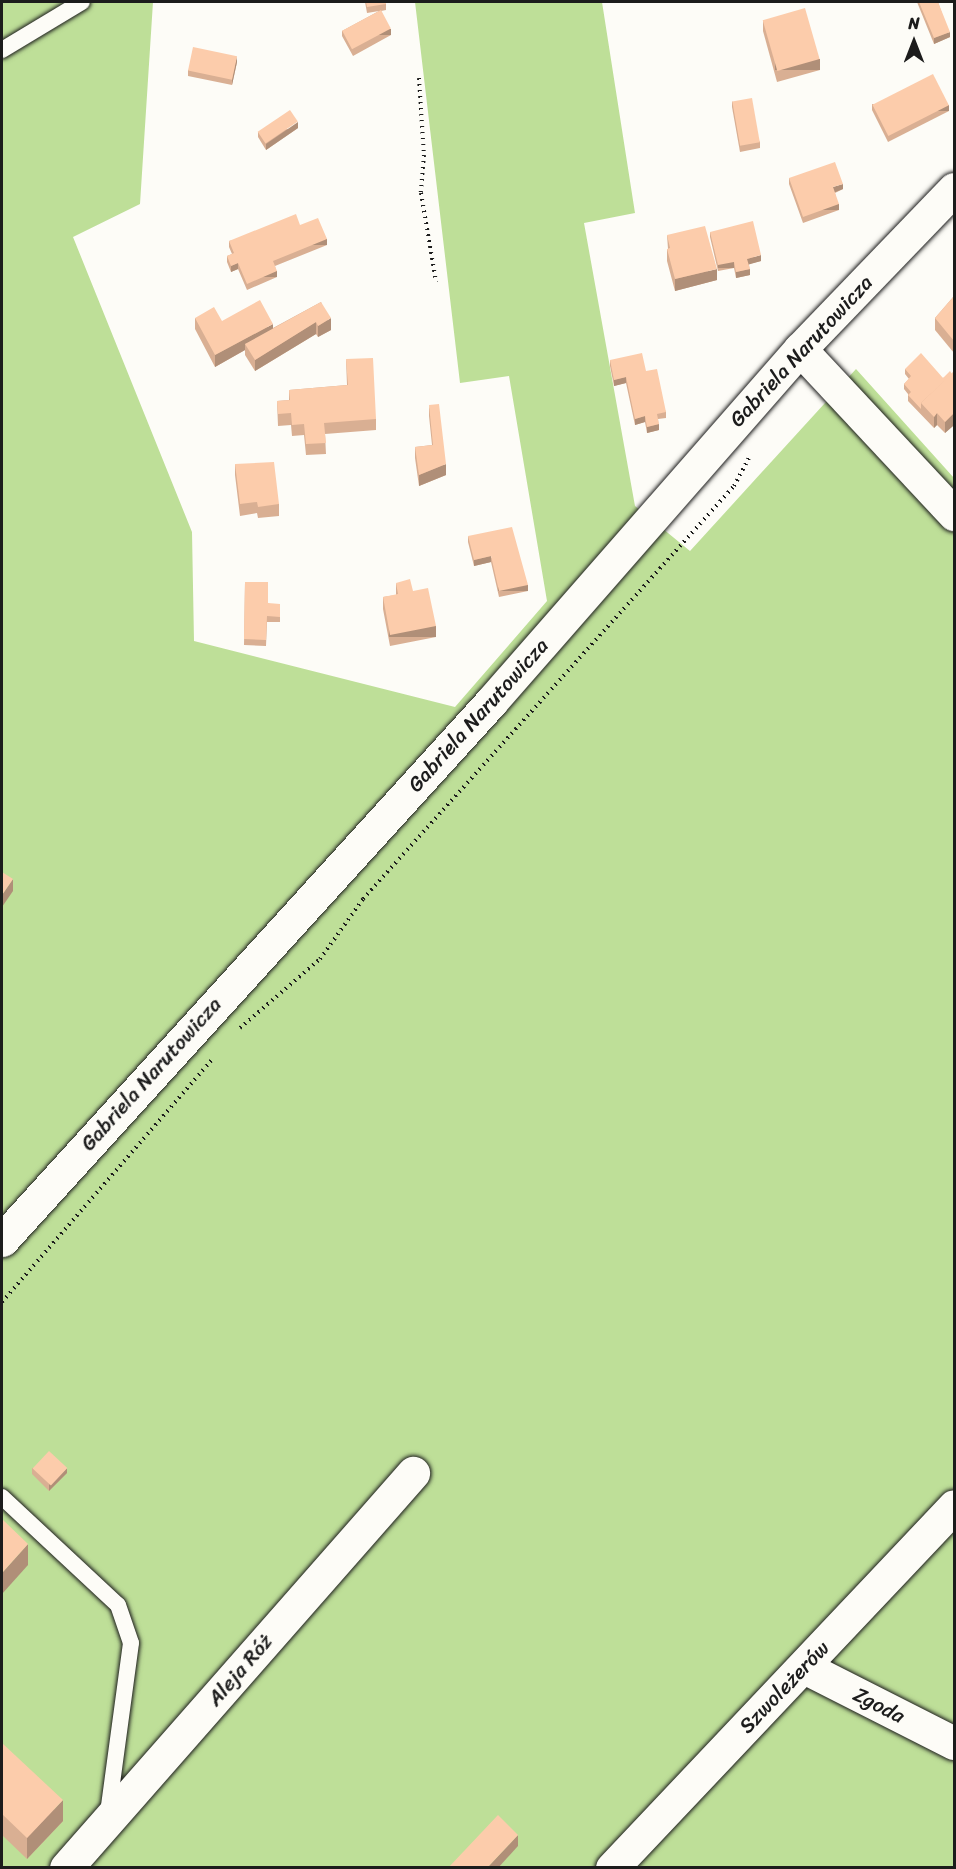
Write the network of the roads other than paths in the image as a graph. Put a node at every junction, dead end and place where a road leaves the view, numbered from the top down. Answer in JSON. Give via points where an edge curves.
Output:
{"nodes":[{"id":1,"x":82,"y":2,"type":"edge"},
{"id":2,"x":2,"y":50,"type":"edge"},
{"id":3,"x":954,"y":189,"type":"edge"},
{"id":4,"x":800,"y":349,"type":"junction"},
{"id":5,"x":954,"y":514,"type":"edge"},
{"id":6,"x":2,"y":1240,"type":"edge"},
{"id":7,"x":412,"y":1473,"type":"dead end"},
{"id":8,"x":2,"y":1497,"type":"edge"},
{"id":9,"x":954,"y":1506,"type":"edge"},
{"id":10,"x":804,"y":1666,"type":"junction"},
{"id":11,"x":954,"y":1743,"type":"edge"},
{"id":12,"x":106,"y":1822,"type":"junction"},
{"id":13,"x":66,"y":1868,"type":"edge"},
{"id":14,"x":612,"y":1868,"type":"edge"}],
"edges":[{"from":1,"to":2,"type":"lane"},
{"from":3,"to":4,"type":"street","name":"Gabriela Narutowicza"},
{"from":4,"to":5,"type":"street"},
{"from":4,"to":6,"type":"street","name":"Gabriela Narutowicza","via":[[505,686]]},
{"from":7,"to":12,"type":"street","name":"Aleja Róż"},
{"from":8,"to":12,"type":"lane","via":[[118,1605],[131,1643]]},
{"from":9,"to":10,"type":"street","name":"Szwoleżerów"},
{"from":10,"to":11,"type":"street","name":"Zgoda"},
{"from":10,"to":14,"type":"street","name":"Szwoleżerów"},
{"from":12,"to":13,"type":"street","name":"Aleja Róż"}]}
